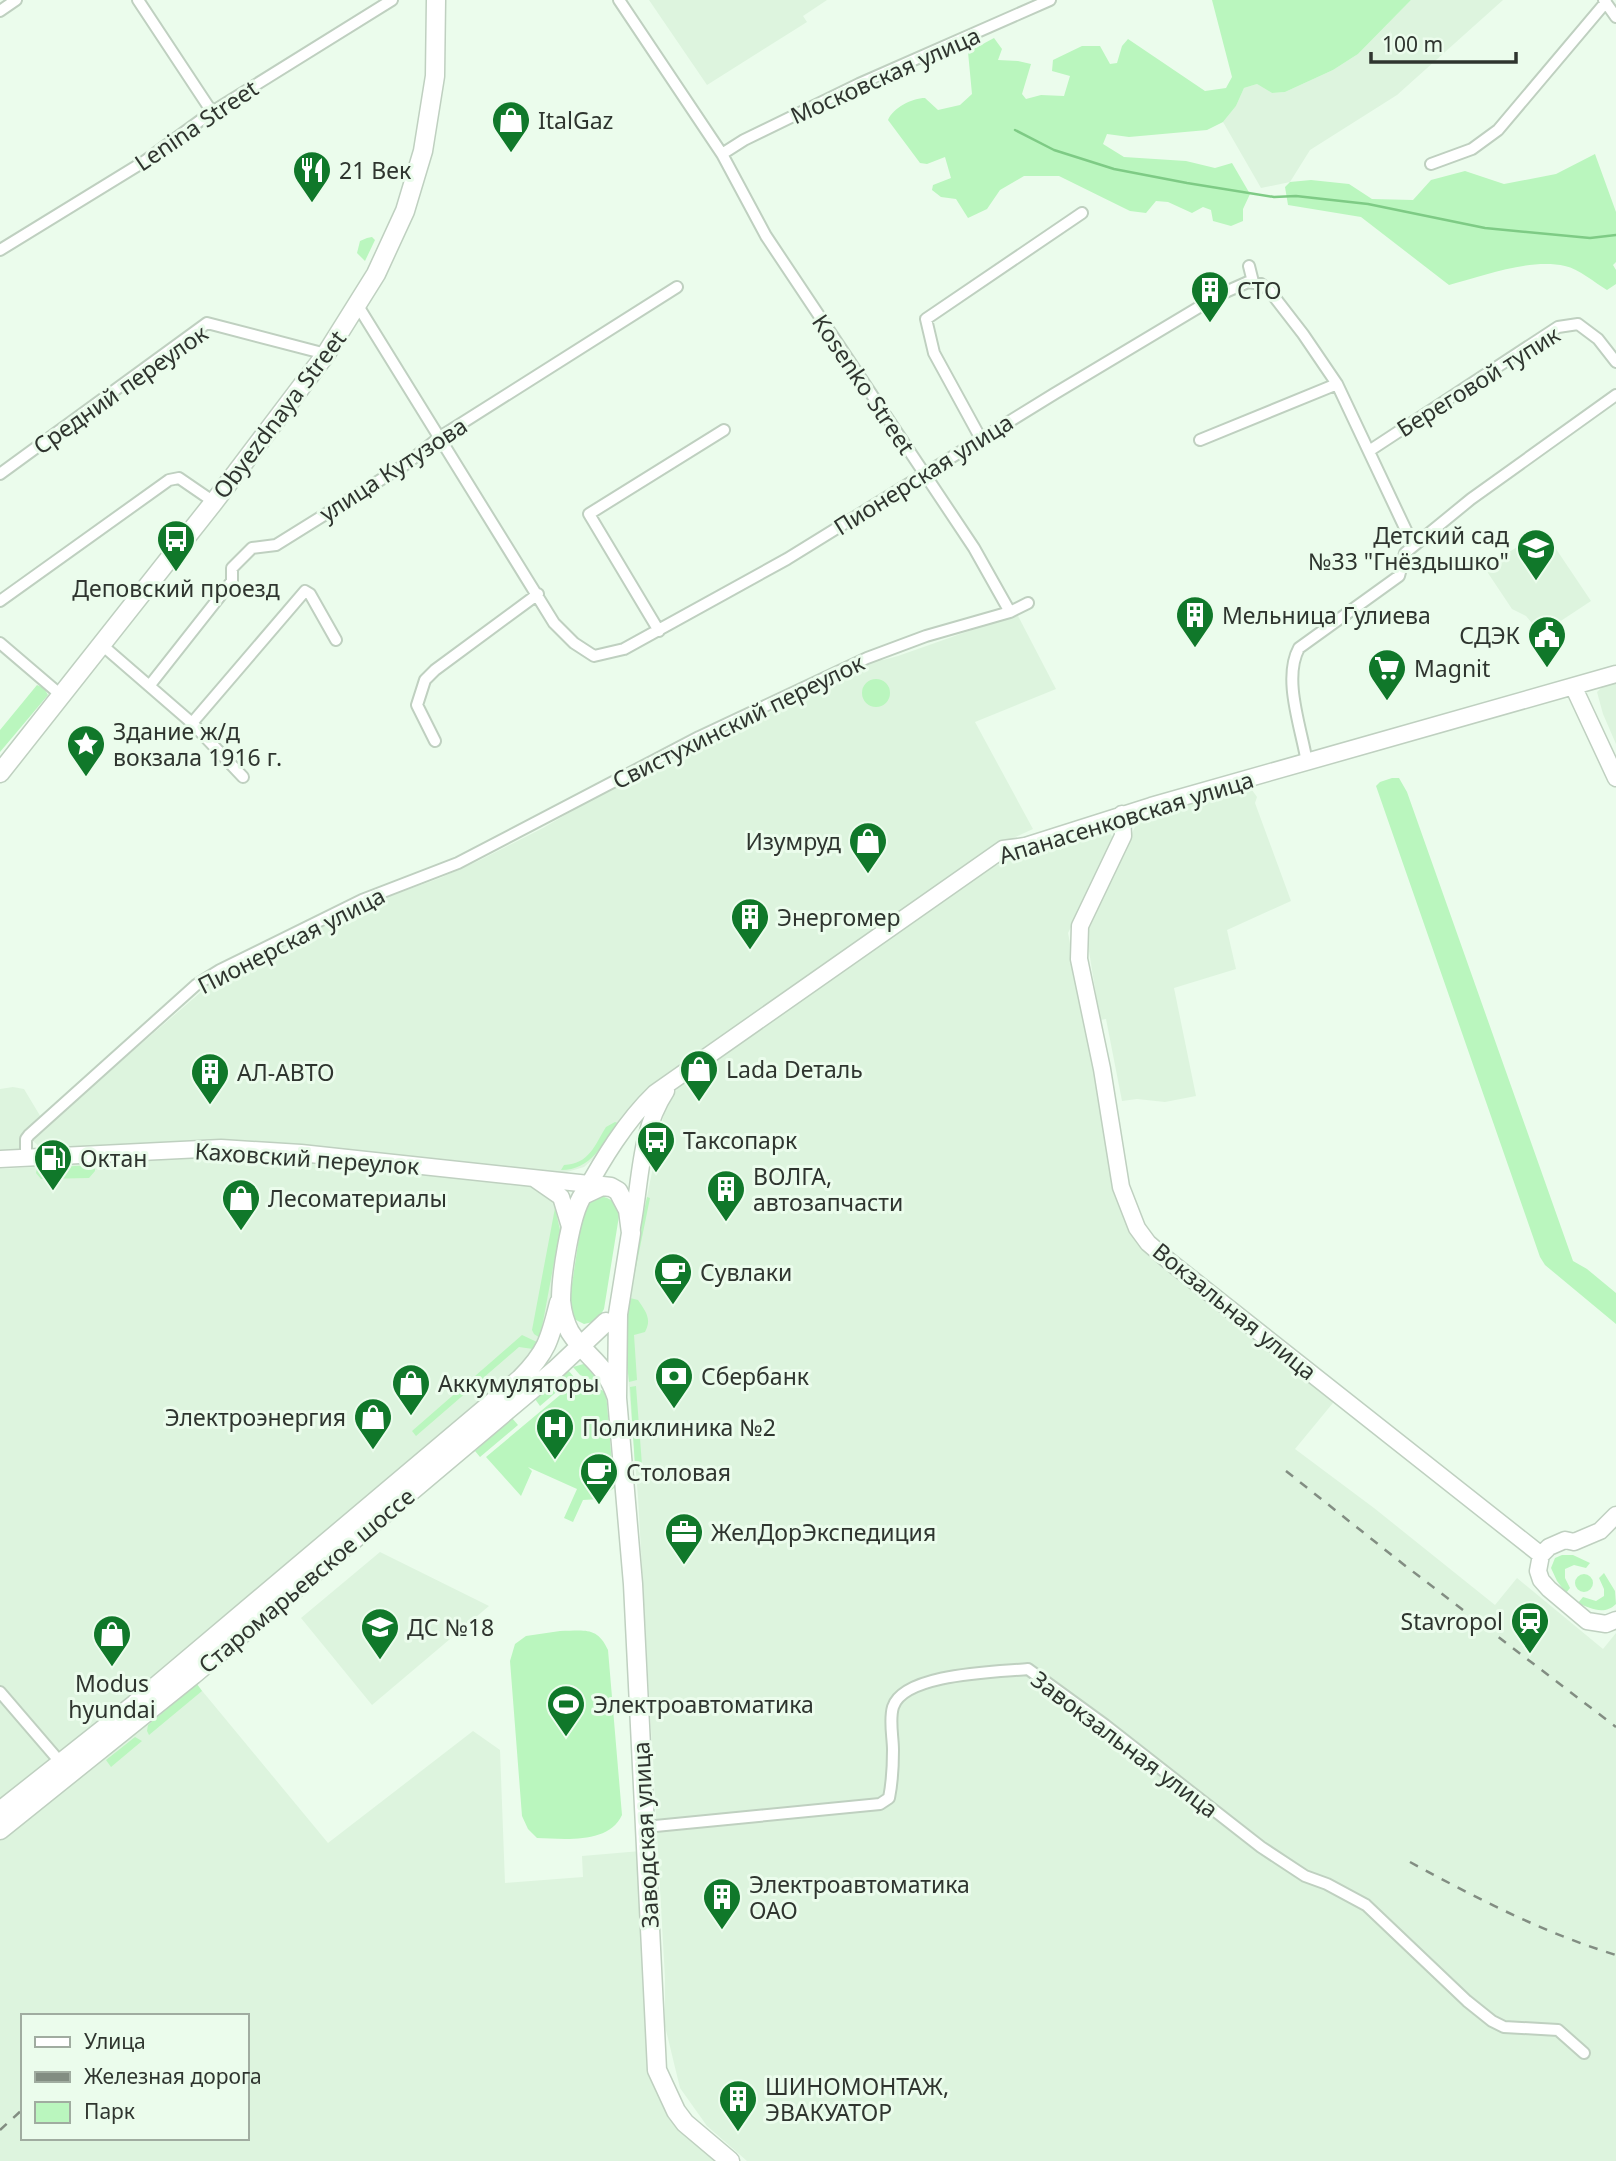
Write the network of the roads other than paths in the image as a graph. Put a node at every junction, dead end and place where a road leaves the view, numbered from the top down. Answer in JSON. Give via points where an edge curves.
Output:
{"nodes":[{"id":1,"x":16,"y":0,"type":"edge"},
{"id":2,"x":138,"y":0,"type":"edge"},
{"id":3,"x":392,"y":0,"type":"edge"},
{"id":4,"x":436,"y":0,"type":"edge"},
{"id":5,"x":619,"y":0,"type":"edge"},
{"id":6,"x":1049,"y":0,"type":"edge"},
{"id":7,"x":1605,"y":1,"type":"edge"},
{"id":8,"x":0,"y":10,"type":"edge"},
{"id":9,"x":1616,"y":17,"type":"edge"},
{"id":10,"x":212,"y":112,"type":"junction"},
{"id":11,"x":722,"y":154,"type":"junction"},
{"id":12,"x":1431,"y":164,"type":"dead end"},
{"id":13,"x":1082,"y":213,"type":"dead end"},
{"id":14,"x":0,"y":250,"type":"edge"},
{"id":15,"x":1249,"y":266,"type":"dead end"},
{"id":16,"x":1251,"y":282,"type":"junction"},
{"id":17,"x":677,"y":287,"type":"dead end"},
{"id":18,"x":358,"y":306,"type":"junction"},
{"id":19,"x":326,"y":354,"type":"junction"},
{"id":20,"x":1616,"y":362,"type":"edge"},
{"id":21,"x":1337,"y":384,"type":"junction"},
{"id":22,"x":1616,"y":395,"type":"edge"},
{"id":23,"x":724,"y":430,"type":"dead end"},
{"id":24,"x":440,"y":437,"type":"junction"},
{"id":25,"x":981,"y":439,"type":"junction"},
{"id":26,"x":1200,"y":440,"type":"dead end"},
{"id":27,"x":1368,"y":451,"type":"junction"},
{"id":28,"x":925,"y":473,"type":"junction"},
{"id":29,"x":0,"y":474,"type":"edge"},
{"id":30,"x":214,"y":502,"type":"junction"},
{"id":31,"x":1413,"y":545,"type":"junction"},
{"id":32,"x":538,"y":594,"type":"junction"},
{"id":33,"x":0,"y":601,"type":"edge"},
{"id":34,"x":1028,"y":603,"type":"dead end"},
{"id":35,"x":1010,"y":612,"type":"junction"},
{"id":36,"x":659,"y":631,"type":"junction"},
{"id":37,"x":336,"y":639,"type":"dead end"},
{"id":38,"x":0,"y":643,"type":"edge"},
{"id":39,"x":102,"y":645,"type":"junction"},
{"id":40,"x":1616,"y":674,"type":"edge"},
{"id":41,"x":150,"y":685,"type":"junction"},
{"id":42,"x":1574,"y":688,"type":"junction"},
{"id":43,"x":62,"y":696,"type":"junction"},
{"id":44,"x":192,"y":723,"type":"junction"},
{"id":45,"x":435,"y":741,"type":"dead end"},
{"id":46,"x":1307,"y":763,"type":"junction"},
{"id":47,"x":0,"y":773,"type":"edge"},
{"id":48,"x":243,"y":777,"type":"dead end"},
{"id":49,"x":1616,"y":778,"type":"edge"},
{"id":50,"x":1122,"y":814,"type":"junction"},
{"id":51,"x":458,"y":863,"type":"joint"},
{"id":52,"x":677,"y":1079,"type":"junction"},
{"id":53,"x":607,"y":1154,"type":"junction"},
{"id":54,"x":26,"y":1158,"type":"junction"},
{"id":55,"x":0,"y":1159,"type":"edge"},
{"id":56,"x":529,"y":1176,"type":"junction"},
{"id":57,"x":557,"y":1179,"type":"junction"},
{"id":58,"x":586,"y":1189,"type":"junction"},
{"id":59,"x":571,"y":1230,"type":"junction"},
{"id":60,"x":631,"y":1233,"type":"junction"},
{"id":61,"x":621,"y":1288,"type":"junction"},
{"id":62,"x":562,"y":1290,"type":"junction"},
{"id":63,"x":564,"y":1314,"type":"junction"},
{"id":64,"x":606,"y":1322,"type":"junction"},
{"id":65,"x":582,"y":1347,"type":"junction"},
{"id":66,"x":564,"y":1362,"type":"junction"},
{"id":67,"x":602,"y":1366,"type":"junction"},
{"id":68,"x":617,"y":1398,"type":"junction"},
{"id":69,"x":1616,"y":1515,"type":"edge"},
{"id":70,"x":1541,"y":1555,"type":"junction"},
{"id":71,"x":1616,"y":1620,"type":"edge"},
{"id":72,"x":0,"y":1692,"type":"edge"},
{"id":73,"x":61,"y":1763,"type":"junction"},
{"id":74,"x":0,"y":1811,"type":"edge"},
{"id":75,"x":645,"y":1827,"type":"junction"},
{"id":76,"x":0,"y":1830,"type":"edge"},
{"id":77,"x":1584,"y":2053,"type":"dead end"},
{"id":78,"x":730,"y":2161,"type":"edge"}],
"edges":[{"from":1,"to":8,"type":"street"},
{"from":2,"to":10,"type":"street"},
{"from":3,"to":10,"type":"street","name":"Lenina Street"},
{"from":4,"to":18,"type":"main road","name":"Obyezdnaya Street","via":[[435,76],[423,151],[405,211]]},
{"from":5,"to":11,"type":"street","name":"Kosenko Street"},
{"from":6,"to":11,"type":"street","name":"Московская улица","via":[[859,84]]},
{"from":7,"to":9,"type":"street"},
{"from":7,"to":12,"type":"street","via":[[1498,130],[1472,149]]},
{"from":10,"to":14,"type":"street","name":"Lenina Street","via":[[145,161]]},
{"from":11,"to":28,"type":"street","name":"Kosenko Street","via":[[766,236]]},
{"from":13,"to":25,"type":"street","via":[[926,319],[934,353]]},
{"from":15,"to":16,"type":"street"},
{"from":16,"to":21,"type":"street","via":[[1269,290]]},
{"from":16,"to":25,"type":"street","name":"Пионерская улица","via":[[1222,294]]},
{"from":17,"to":24,"type":"street","name":"улица Кутузова"},
{"from":18,"to":19,"type":"main road","name":"Obyezdnaya Street"},
{"from":18,"to":24,"type":"street"},
{"from":19,"to":29,"type":"street","name":"Средний переулок","via":[[207,323]]},
{"from":19,"to":30,"type":"main road","name":"Obyezdnaya Street"},
{"from":20,"to":27,"type":"street","name":"Береговой тупик","via":[[1587,329],[1578,324],[1558,327]]},
{"from":21,"to":26,"type":"street"},
{"from":21,"to":27,"type":"street"},
{"from":22,"to":31,"type":"street"},
{"from":23,"to":36,"type":"street","via":[[589,513]]},
{"from":24,"to":32,"type":"street"},
{"from":24,"to":41,"type":"street","name":"улица Кутузова","via":[[406,464],[276,545],[252,548],[232,568],[232,581]]},
{"from":25,"to":28,"type":"street","name":"Пионерская улица"},
{"from":27,"to":31,"type":"street"},
{"from":28,"to":35,"type":"street","name":"Kosenko Street"},
{"from":28,"to":36,"type":"street","name":"Пионерская улица"},
{"from":30,"to":33,"type":"street","via":[[178,478],[169,480]]},
{"from":30,"to":39,"type":"main road","name":"Obyezdnaya Street"},
{"from":31,"to":46,"type":"street","via":[[1405,553],[1399,576],[1299,648],[1293,688]]},
{"from":32,"to":36,"type":"street","name":"Пионерская улица","via":[[554,623],[594,656],[624,649]]},
{"from":32,"to":45,"type":"street","via":[[425,680],[417,705]]},
{"from":34,"to":35,"type":"street","name":"Свистухинский переулок"},
{"from":35,"to":51,"type":"street","name":"Свистухинский переулок","via":[[867,658],[699,737]]},
{"from":37,"to":44,"type":"street","via":[[304,591]]},
{"from":38,"to":43,"type":"street"},
{"from":39,"to":41,"type":"street"},
{"from":39,"to":43,"type":"main road","name":"Obyezdnaya Street"},
{"from":40,"to":42,"type":"main road","name":"Апанасенковская улица"},
{"from":41,"to":44,"type":"street"},
{"from":42,"to":46,"type":"main road","name":"Апанасенковская улица"},
{"from":42,"to":49,"type":"main road"},
{"from":43,"to":47,"type":"main road","name":"Obyezdnaya Street"},
{"from":44,"to":48,"type":"street"},
{"from":46,"to":50,"type":"main road","name":"Апанасенковская улица"},
{"from":50,"to":52,"type":"main road","name":"Апанасенковская улица","via":[[1003,849]]},
{"from":50,"to":70,"type":"main road","name":"Вокзальная улица","via":[[1123,836],[1080,926],[1079,959],[1121,1187],[1137,1228],[1169,1261]]},
{"from":51,"to":54,"type":"street","name":"Пионерская улица","via":[[362,900],[196,985],[29,1135]]},
{"from":52,"to":53,"type":"main road","via":[[644,1104]]},
{"from":52,"to":60,"type":"main road","via":[[658,1104],[648,1128]]},
{"from":53,"to":57,"type":"main road","via":[[589,1169]]},
{"from":53,"to":58,"type":"main road"},
{"from":54,"to":55,"type":"main road","name":"Каховский переулок"},
{"from":54,"to":56,"type":"main road","name":"Каховский переулок","via":[[221,1148]]},
{"from":56,"to":57,"type":"main road","name":"Каховский переулок"},
{"from":56,"to":59,"type":"main road","via":[[561,1197]]},
{"from":57,"to":58,"type":"main road","name":"Каховский переулок"},
{"from":58,"to":59,"type":"main road"},
{"from":58,"to":60,"type":"main road","via":[[611,1187],[624,1199]]},
{"from":59,"to":62,"type":"main road"},
{"from":60,"to":61,"type":"main road"},
{"from":61,"to":64,"type":"main road","name":"Старомарьевское шоссе"},
{"from":61,"to":68,"type":"main road","name":"Заводская улица"},
{"from":62,"to":63,"type":"main road"},
{"from":62,"to":73,"type":"main road","name":"Старомарьевское шоссе","via":[[547,1346],[520,1379]]},
{"from":63,"to":64,"type":"main road","via":[[582,1329]]},
{"from":63,"to":65,"type":"main road"},
{"from":64,"to":65,"type":"main road","name":"Старомарьевское шоссе"},
{"from":65,"to":66,"type":"main road","name":"Старомарьевское шоссе"},
{"from":65,"to":67,"type":"main road"},
{"from":66,"to":67,"type":"main road","via":[[584,1357]]},
{"from":66,"to":76,"type":"main road","name":"Старомарьевское шоссе","via":[[183,1683]]},
{"from":67,"to":68,"type":"main road"},
{"from":68,"to":75,"type":"main road","name":"Заводская улица","via":[[633,1584]]},
{"from":69,"to":70,"type":"main road","via":[[1600,1531],[1574,1542],[1556,1543]]},
{"from":70,"to":71,"type":"main road","via":[[1538,1571],[1549,1590],[1587,1621],[1606,1624]]},
{"from":72,"to":73,"type":"street"},
{"from":73,"to":74,"type":"main road","name":"Старомарьевское шоссе"},
{"from":75,"to":77,"type":"street","name":"Завокзальная улица","via":[[880,1804],[889,1798],[893,1706],[901,1695],[914,1686],[951,1677],[1028,1669],[1261,1847],[1305,1876],[1366,1905],[1492,2021],[1504,2027],[1558,2030]]},
{"from":75,"to":78,"type":"main road","name":"Заводская улица","via":[[657,2070],[685,2123]]}]}
